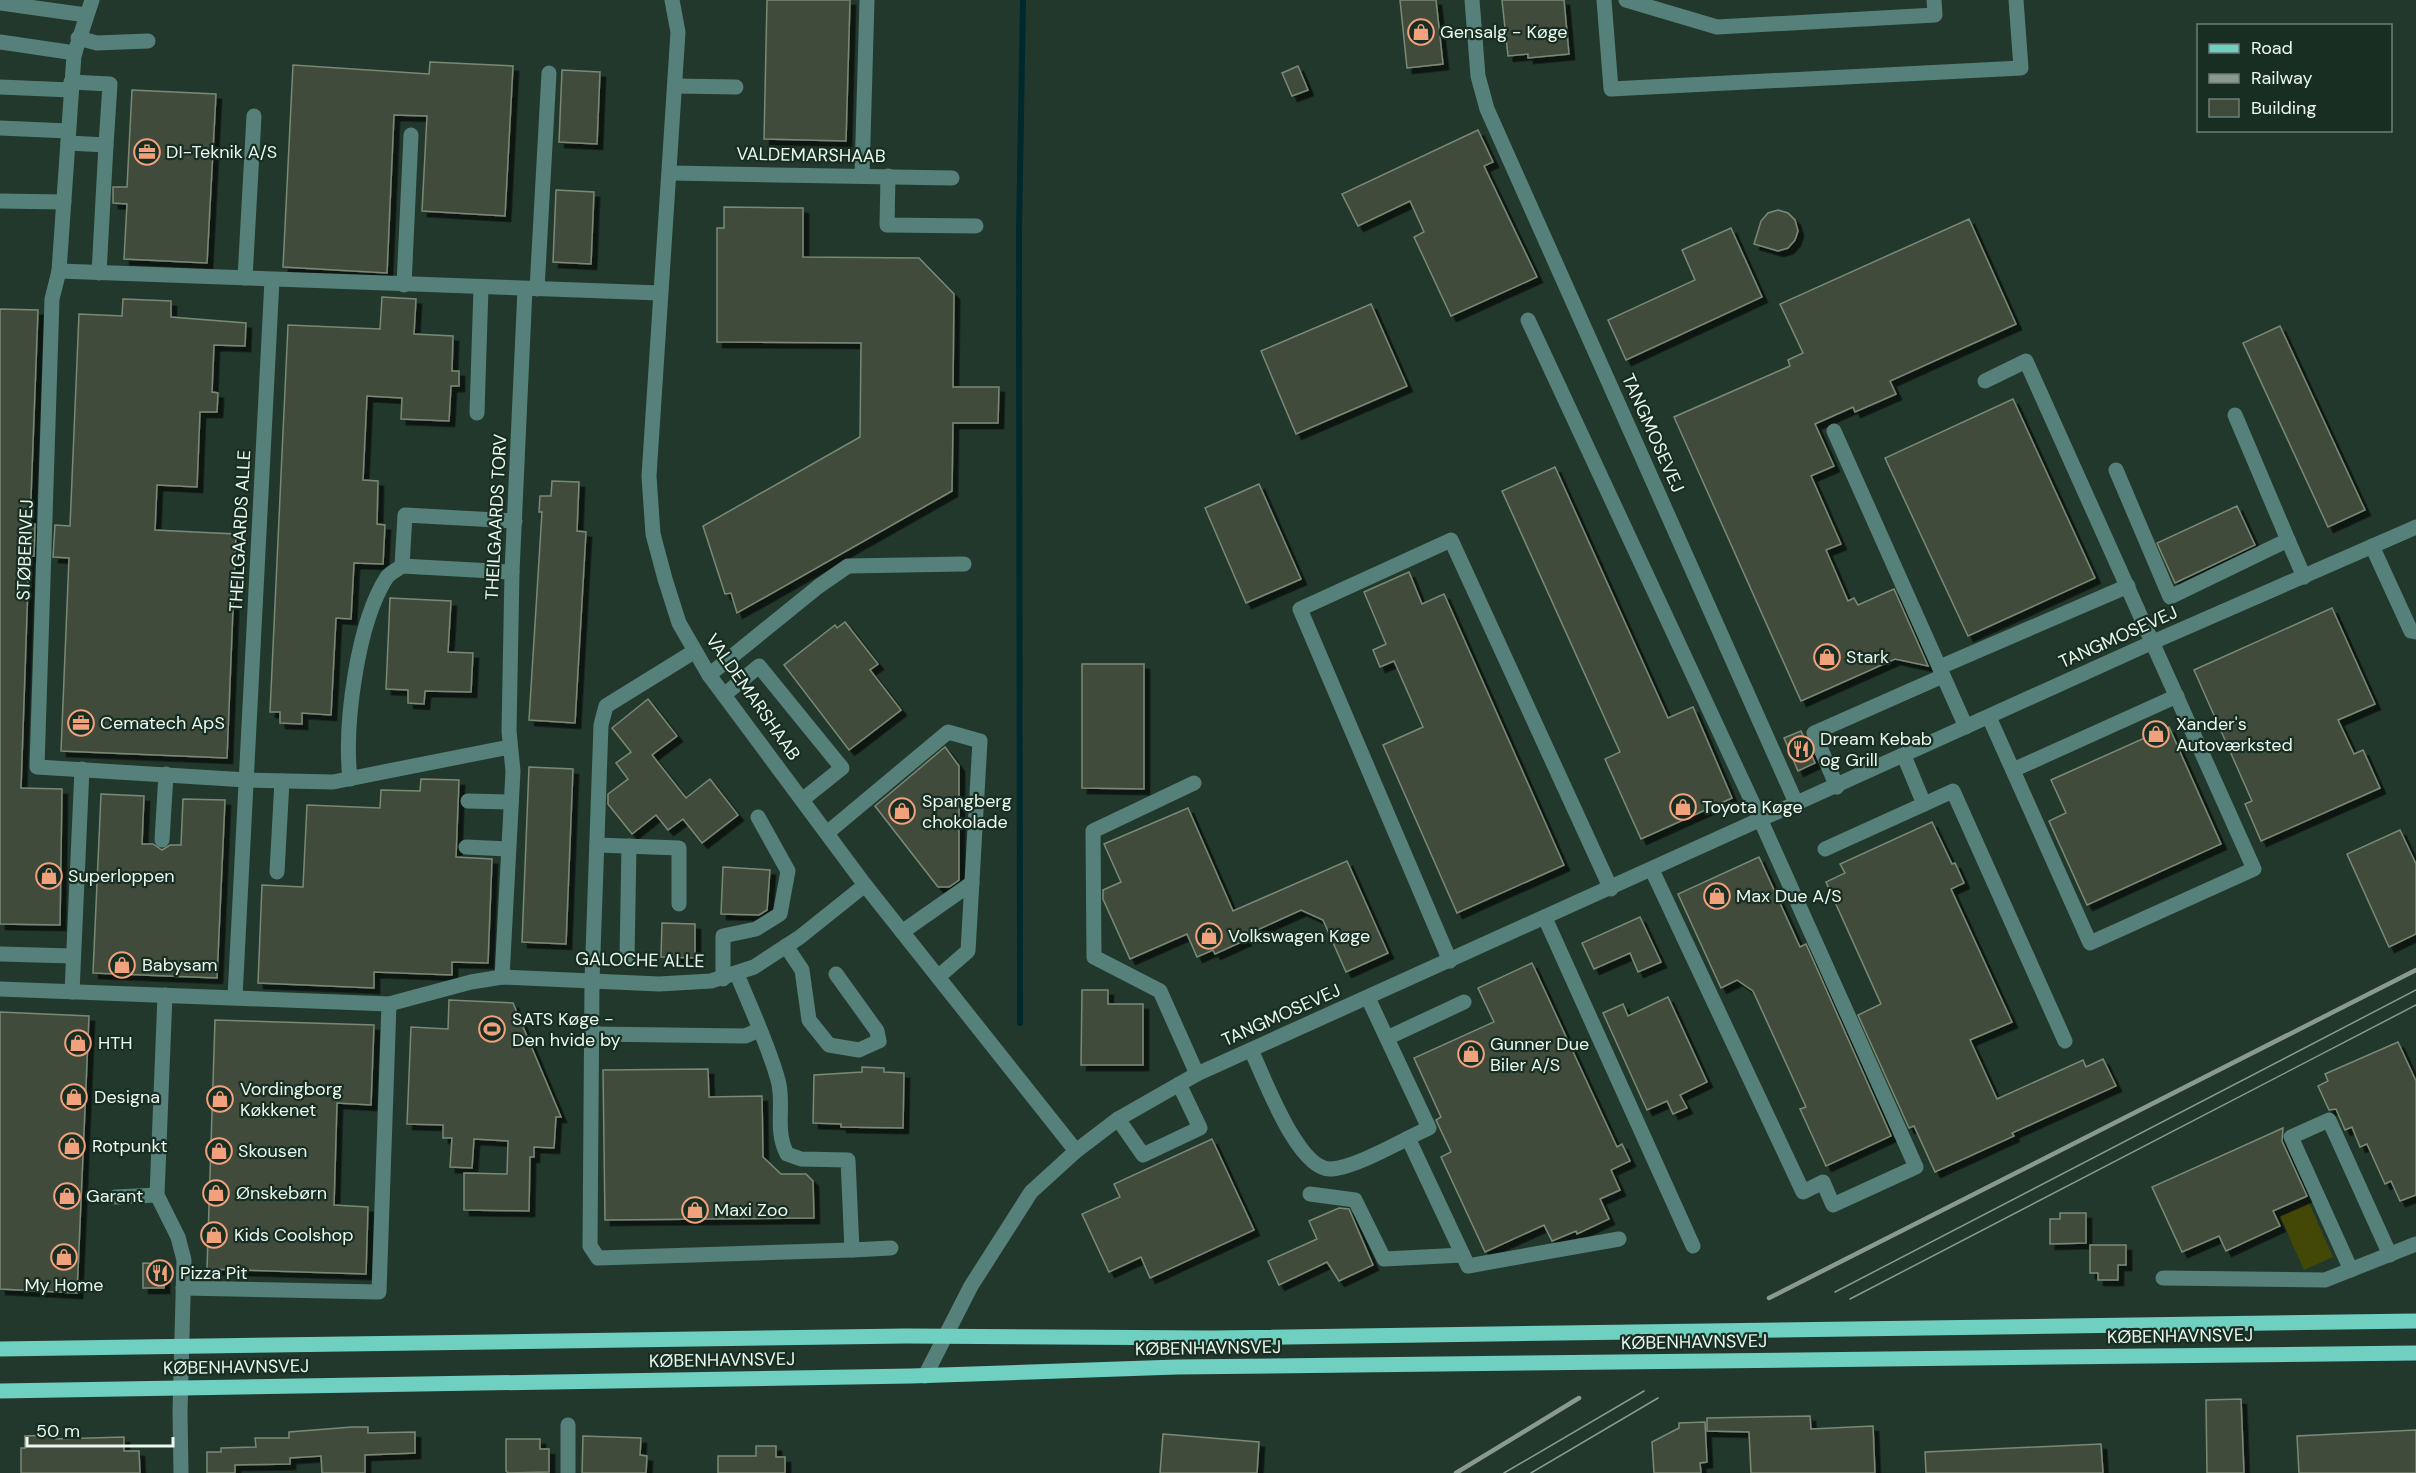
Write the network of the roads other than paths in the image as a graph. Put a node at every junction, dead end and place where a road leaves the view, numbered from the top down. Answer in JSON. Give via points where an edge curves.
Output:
{"nodes":[{"id":1,"x":92,"y":0,"type":"edge"},
{"id":2,"x":672,"y":0,"type":"edge"},
{"id":3,"x":867,"y":0,"type":"edge"},
{"id":4,"x":1472,"y":0,"type":"edge"},
{"id":5,"x":1604,"y":0,"type":"edge"},
{"id":6,"x":1626,"y":0,"type":"edge"},
{"id":7,"x":1934,"y":0,"type":"edge"},
{"id":8,"x":2016,"y":0,"type":"edge"},
{"id":9,"x":0,"y":3,"type":"edge"},
{"id":10,"x":86,"y":15,"type":"junction"},
{"id":11,"x":148,"y":41,"type":"dead end"},
{"id":12,"x":0,"y":42,"type":"edge"},
{"id":13,"x":77,"y":45,"type":"junction"},
{"id":14,"x":549,"y":73,"type":"dead end"},
{"id":15,"x":71,"y":86,"type":"junction"},
{"id":16,"x":675,"y":86,"type":"junction"},
{"id":17,"x":0,"y":87,"type":"edge"},
{"id":18,"x":736,"y":87,"type":"dead end"},
{"id":19,"x":254,"y":116,"type":"dead end"},
{"id":20,"x":0,"y":128,"type":"edge"},
{"id":21,"x":411,"y":135,"type":"dead end"},
{"id":22,"x":68,"y":137,"type":"junction"},
{"id":23,"x":106,"y":145,"type":"junction"},
{"id":24,"x":670,"y":173,"type":"junction"},
{"id":25,"x":862,"y":175,"type":"junction"},
{"id":26,"x":888,"y":176,"type":"junction"},
{"id":27,"x":952,"y":178,"type":"dead end"},
{"id":28,"x":0,"y":201,"type":"edge"},
{"id":29,"x":64,"y":202,"type":"junction"},
{"id":30,"x":976,"y":226,"type":"dead end"},
{"id":31,"x":59,"y":271,"type":"junction"},
{"id":32,"x":99,"y":273,"type":"junction"},
{"id":33,"x":245,"y":278,"type":"junction"},
{"id":34,"x":272,"y":280,"type":"junction"},
{"id":35,"x":404,"y":285,"type":"junction"},
{"id":36,"x":481,"y":287,"type":"junction"},
{"id":37,"x":531,"y":289,"type":"junction"},
{"id":38,"x":660,"y":293,"type":"junction"},
{"id":39,"x":1528,"y":320,"type":"dead end"},
{"id":40,"x":1985,"y":381,"type":"dead end"},
{"id":41,"x":477,"y":413,"type":"dead end"},
{"id":42,"x":2235,"y":415,"type":"dead end"},
{"id":43,"x":1834,"y":430,"type":"dead end"},
{"id":44,"x":2116,"y":470,"type":"dead end"},
{"id":45,"x":515,"y":521,"type":"junction"},
{"id":46,"x":2416,"y":527,"type":"edge"},
{"id":47,"x":2288,"y":540,"type":"junction"},
{"id":48,"x":2372,"y":546,"type":"junction"},
{"id":49,"x":964,"y":564,"type":"dead end"},
{"id":50,"x":402,"y":566,"type":"junction"},
{"id":51,"x":512,"y":572,"type":"junction"},
{"id":52,"x":2304,"y":577,"type":"junction"},
{"id":53,"x":2128,"y":586,"type":"junction"},
{"id":54,"x":2416,"y":632,"type":"edge"},
{"id":55,"x":2153,"y":642,"type":"junction"},
{"id":56,"x":695,"y":651,"type":"junction"},
{"id":57,"x":1942,"y":671,"type":"junction"},
{"id":58,"x":710,"y":675,"type":"junction"},
{"id":59,"x":724,"y":694,"type":"junction"},
{"id":60,"x":2177,"y":696,"type":"junction"},
{"id":61,"x":1989,"y":717,"type":"junction"},
{"id":62,"x":1966,"y":728,"type":"junction"},
{"id":63,"x":509,"y":747,"type":"junction"},
{"id":64,"x":1904,"y":756,"type":"junction"},
{"id":65,"x":82,"y":769,"type":"junction"},
{"id":66,"x":2013,"y":770,"type":"junction"},
{"id":67,"x":166,"y":774,"type":"junction"},
{"id":68,"x":350,"y":779,"type":"junction"},
{"id":69,"x":247,"y":780,"type":"junction"},
{"id":70,"x":282,"y":781,"type":"junction"},
{"id":71,"x":1194,"y":783,"type":"dead end"},
{"id":72,"x":1837,"y":787,"type":"junction"},
{"id":73,"x":802,"y":800,"type":"junction"},
{"id":74,"x":468,"y":801,"type":"dead end"},
{"id":75,"x":511,"y":802,"type":"junction"},
{"id":76,"x":1924,"y":804,"type":"junction"},
{"id":77,"x":1797,"y":805,"type":"junction"},
{"id":78,"x":758,"y":817,"type":"dead end"},
{"id":79,"x":1761,"y":821,"type":"junction"},
{"id":80,"x":827,"y":833,"type":"junction"},
{"id":81,"x":162,"y":840,"type":"dead end"},
{"id":82,"x":597,"y":845,"type":"junction"},
{"id":83,"x":629,"y":846,"type":"junction"},
{"id":84,"x":466,"y":848,"type":"dead end"},
{"id":85,"x":508,"y":849,"type":"junction"},
{"id":86,"x":1825,"y":849,"type":"dead end"},
{"id":87,"x":1652,"y":870,"type":"junction"},
{"id":88,"x":277,"y":872,"type":"dead end"},
{"id":89,"x":972,"y":883,"type":"junction"},
{"id":90,"x":865,"y":885,"type":"junction"},
{"id":91,"x":1611,"y":889,"type":"junction"},
{"id":92,"x":679,"y":904,"type":"dead end"},
{"id":93,"x":1545,"y":918,"type":"junction"},
{"id":94,"x":902,"y":932,"type":"junction"},
{"id":95,"x":786,"y":946,"type":"junction"},
{"id":96,"x":0,"y":954,"type":"edge"},
{"id":97,"x":73,"y":956,"type":"junction"},
{"id":98,"x":627,"y":957,"type":"dead end"},
{"id":99,"x":1450,"y":961,"type":"junction"},
{"id":100,"x":836,"y":974,"type":"dead end"},
{"id":101,"x":730,"y":976,"type":"junction"},
{"id":102,"x":502,"y":977,"type":"junction"},
{"id":103,"x":938,"y":977,"type":"junction"},
{"id":104,"x":592,"y":981,"type":"junction"},
{"id":105,"x":0,"y":989,"type":"edge"},
{"id":106,"x":72,"y":992,"type":"junction"},
{"id":107,"x":165,"y":995,"type":"junction"},
{"id":108,"x":235,"y":997,"type":"junction"},
{"id":109,"x":1368,"y":998,"type":"junction"},
{"id":110,"x":1464,"y":1002,"type":"dead end"},
{"id":111,"x":389,"y":1004,"type":"junction"},
{"id":112,"x":759,"y":1030,"type":"junction"},
{"id":113,"x":592,"y":1034,"type":"junction"},
{"id":114,"x":1387,"y":1038,"type":"junction"},
{"id":115,"x":2065,"y":1041,"type":"dead end"},
{"id":116,"x":1251,"y":1050,"type":"junction"},
{"id":117,"x":1197,"y":1074,"type":"junction"},
{"id":118,"x":1179,"y":1084,"type":"junction"},
{"id":119,"x":1118,"y":1119,"type":"junction"},
{"id":120,"x":1408,"y":1138,"type":"junction"},
{"id":121,"x":1076,"y":1151,"type":"junction"},
{"id":122,"x":1310,"y":1194,"type":"dead end"},
{"id":123,"x":157,"y":1195,"type":"junction"},
{"id":124,"x":115,"y":1197,"type":"dead end"},
{"id":125,"x":1619,"y":1239,"type":"dead end"},
{"id":126,"x":2416,"y":1244,"type":"edge"},
{"id":127,"x":1693,"y":1246,"type":"dead end"},
{"id":128,"x":891,"y":1248,"type":"dead end"},
{"id":129,"x":852,"y":1250,"type":"junction"},
{"id":130,"x":1463,"y":1255,"type":"junction"},
{"id":131,"x":2390,"y":1255,"type":"junction"},
{"id":132,"x":2351,"y":1270,"type":"junction"},
{"id":133,"x":2163,"y":1278,"type":"dead end"},
{"id":134,"x":183,"y":1288,"type":"junction"},
{"id":135,"x":2416,"y":1321,"type":"edge"},
{"id":136,"x":946,"y":1335,"type":"junction"},
{"id":137,"x":182,"y":1345,"type":"junction"},
{"id":138,"x":0,"y":1349,"type":"edge"},
{"id":139,"x":2416,"y":1353,"type":"edge"},
{"id":140,"x":926,"y":1376,"type":"junction"},
{"id":141,"x":181,"y":1387,"type":"junction"},
{"id":142,"x":0,"y":1391,"type":"edge"},
{"id":143,"x":568,"y":1425,"type":"dead end"},
{"id":144,"x":181,"y":1473,"type":"edge"},
{"id":145,"x":568,"y":1473,"type":"edge"}],
"edges":[{"from":1,"to":10,"type":"street","name":"STØBERIVEJ"},
{"from":2,"to":16,"type":"street","name":"VALDEMARSHAAB","via":[[678,32]]},
{"from":3,"to":25,"type":"street"},
{"from":4,"to":77,"type":"street","name":"TANGMOSEVEJ","via":[[1478,76],[1487,109]]},
{"from":5,"to":8,"type":"street","via":[[1611,89],[2021,68]]},
{"from":6,"to":7,"type":"street","via":[[1717,27],[1935,15]]},
{"from":9,"to":10,"type":"street"},
{"from":10,"to":13,"type":"street","name":"STØBERIVEJ"},
{"from":11,"to":13,"type":"street"},
{"from":12,"to":13,"type":"street"},
{"from":13,"to":15,"type":"street","name":"STØBERIVEJ"},
{"from":14,"to":37,"type":"street","name":"THEILGAARDS TORV"},
{"from":15,"to":17,"type":"street"},
{"from":15,"to":22,"type":"street","name":"STØBERIVEJ"},
{"from":15,"to":23,"type":"street","via":[[110,84]]},
{"from":16,"to":18,"type":"street"},
{"from":16,"to":24,"type":"street","name":"VALDEMARSHAAB"},
{"from":19,"to":33,"type":"street"},
{"from":20,"to":22,"type":"street"},
{"from":21,"to":35,"type":"street"},
{"from":22,"to":23,"type":"street"},
{"from":22,"to":29,"type":"street","name":"STØBERIVEJ"},
{"from":23,"to":32,"type":"street"},
{"from":24,"to":25,"type":"street","name":"VALDEMARSHAAB"},
{"from":24,"to":38,"type":"street","name":"VALDEMARSHAAB"},
{"from":25,"to":26,"type":"street","name":"VALDEMARSHAAB"},
{"from":26,"to":27,"type":"street","name":"VALDEMARSHAAB"},
{"from":26,"to":30,"type":"street","via":[[887,225]]},
{"from":28,"to":29,"type":"street"},
{"from":29,"to":31,"type":"street","name":"STØBERIVEJ"},
{"from":31,"to":32,"type":"street"},
{"from":31,"to":65,"type":"street","name":"STØBERIVEJ","via":[[52,299],[38,767]]},
{"from":32,"to":33,"type":"street"},
{"from":33,"to":34,"type":"street"},
{"from":34,"to":35,"type":"street"},
{"from":34,"to":69,"type":"street","name":"THEILGAARDS ALLE"},
{"from":35,"to":36,"type":"street"},
{"from":36,"to":37,"type":"street"},
{"from":36,"to":41,"type":"street"},
{"from":37,"to":38,"type":"street"},
{"from":37,"to":45,"type":"street","name":"THEILGAARDS TORV"},
{"from":38,"to":56,"type":"street","name":"VALDEMARSHAAB","via":[[650,506],[665,579],[679,623]]},
{"from":39,"to":79,"type":"street"},
{"from":40,"to":53,"type":"street","via":[[2026,361]]},
{"from":42,"to":47,"type":"street"},
{"from":43,"to":57,"type":"street"},
{"from":44,"to":47,"type":"street","via":[[2170,597]]},
{"from":45,"to":50,"type":"street","via":[[405,515]]},
{"from":45,"to":51,"type":"street","name":"THEILGAARDS TORV"},
{"from":46,"to":48,"type":"street","name":"TANGMOSEVEJ"},
{"from":47,"to":52,"type":"street"},
{"from":48,"to":52,"type":"street","name":"TANGMOSEVEJ"},
{"from":48,"to":54,"type":"street","via":[[2411,631]]},
{"from":49,"to":58,"type":"street","via":[[849,566]]},
{"from":50,"to":51,"type":"street"},
{"from":50,"to":68,"type":"street","via":[[389,575],[372,608],[362,642],[347,752]]},
{"from":51,"to":63,"type":"street","name":"THEILGAARDS TORV"},
{"from":52,"to":55,"type":"street","name":"TANGMOSEVEJ"},
{"from":53,"to":55,"type":"street"},
{"from":53,"to":57,"type":"street"},
{"from":55,"to":60,"type":"street"},
{"from":55,"to":61,"type":"street","name":"TANGMOSEVEJ"},
{"from":56,"to":58,"type":"street","name":"VALDEMARSHAAB"},
{"from":56,"to":82,"type":"street","via":[[606,706],[601,725]]},
{"from":57,"to":62,"type":"street"},
{"from":57,"to":72,"type":"street","via":[[1814,733]]},
{"from":58,"to":59,"type":"street","name":"VALDEMARSHAAB"},
{"from":59,"to":73,"type":"street","name":"VALDEMARSHAAB"},
{"from":59,"to":73,"type":"street","via":[[759,666],[842,768]]},
{"from":60,"to":66,"type":"street"},
{"from":60,"to":66,"type":"street","via":[[2254,869],[2090,943]]},
{"from":61,"to":62,"type":"street","name":"TANGMOSEVEJ"},
{"from":61,"to":66,"type":"street"},
{"from":62,"to":64,"type":"street","name":"TANGMOSEVEJ"},
{"from":63,"to":68,"type":"street"},
{"from":63,"to":75,"type":"street","name":"THEILGAARDS TORV","via":[[513,771]]},
{"from":64,"to":72,"type":"street","name":"TANGMOSEVEJ"},
{"from":64,"to":76,"type":"street"},
{"from":65,"to":67,"type":"street"},
{"from":65,"to":97,"type":"street"},
{"from":67,"to":69,"type":"street"},
{"from":67,"to":81,"type":"street"},
{"from":68,"to":70,"type":"street"},
{"from":69,"to":70,"type":"street"},
{"from":69,"to":108,"type":"street","name":"THEILGAARDS ALLE"},
{"from":70,"to":88,"type":"street"},
{"from":71,"to":117,"type":"street","via":[[1093,831],[1094,957],[1160,991]]},
{"from":72,"to":77,"type":"street","name":"TANGMOSEVEJ"},
{"from":73,"to":80,"type":"street","name":"VALDEMARSHAAB"},
{"from":74,"to":75,"type":"street"},
{"from":75,"to":85,"type":"street","name":"THEILGAARDS TORV"},
{"from":76,"to":86,"type":"street"},
{"from":76,"to":115,"type":"street","via":[[1953,791]]},
{"from":77,"to":79,"type":"street","name":"TANGMOSEVEJ"},
{"from":78,"to":101,"type":"street","via":[[788,871],[780,914],[756,929],[723,936]]},
{"from":79,"to":87,"type":"street","name":"TANGMOSEVEJ"},
{"from":79,"to":87,"type":"street","via":[[1916,1167],[1833,1205],[1823,1182],[1803,1192]]},
{"from":80,"to":89,"type":"street","via":[[948,732],[980,741]]},
{"from":80,"to":90,"type":"street","name":"VALDEMARSHAAB"},
{"from":82,"to":83,"type":"street"},
{"from":82,"to":104,"type":"street"},
{"from":83,"to":92,"type":"street","via":[[679,848]]},
{"from":83,"to":98,"type":"street"},
{"from":84,"to":85,"type":"street"},
{"from":85,"to":102,"type":"street","name":"THEILGAARDS TORV"},
{"from":87,"to":91,"type":"street","name":"TANGMOSEVEJ"},
{"from":89,"to":94,"type":"street"},
{"from":89,"to":103,"type":"street","via":[[968,951]]},
{"from":90,"to":94,"type":"street","name":"VALDEMARSHAAB"},
{"from":90,"to":95,"type":"street","name":"GALOCHE ALLE"},
{"from":91,"to":93,"type":"street","name":"TANGMOSEVEJ"},
{"from":91,"to":99,"type":"street","via":[[1451,540],[1300,609]]},
{"from":93,"to":99,"type":"street","name":"TANGMOSEVEJ"},
{"from":93,"to":127,"type":"street"},
{"from":94,"to":103,"type":"street","name":"VALDEMARSHAAB"},
{"from":95,"to":100,"type":"street","via":[[802,970],[809,1020],[829,1045],[859,1050],[879,1041],[878,1031]]},
{"from":95,"to":101,"type":"street","name":"GALOCHE ALLE"},
{"from":96,"to":97,"type":"street"},
{"from":97,"to":106,"type":"street"},
{"from":99,"to":109,"type":"street","name":"TANGMOSEVEJ"},
{"from":101,"to":104,"type":"street","name":"GALOCHE ALLE","via":[[659,984]]},
{"from":101,"to":112,"type":"street"},
{"from":102,"to":104,"type":"street","name":"GALOCHE ALLE"},
{"from":102,"to":111,"type":"street","name":"GALOCHE ALLE"},
{"from":103,"to":121,"type":"street","name":"VALDEMARSHAAB"},
{"from":104,"to":113,"type":"street"},
{"from":105,"to":106,"type":"street"},
{"from":106,"to":107,"type":"street","name":"GALOCHE ALLE"},
{"from":107,"to":108,"type":"street","name":"GALOCHE ALLE"},
{"from":107,"to":123,"type":"street"},
{"from":108,"to":111,"type":"street","name":"GALOCHE ALLE"},
{"from":109,"to":114,"type":"street"},
{"from":109,"to":116,"type":"street","name":"TANGMOSEVEJ"},
{"from":110,"to":114,"type":"street"},
{"from":111,"to":134,"type":"street","via":[[379,1292]]},
{"from":112,"to":113,"type":"street","via":[[745,1036]]},
{"from":112,"to":129,"type":"street","via":[[779,1082],[779,1128],[787,1154],[801,1159],[848,1160]]},
{"from":113,"to":129,"type":"street","via":[[590,1246],[597,1258]]},
{"from":114,"to":120,"type":"street","via":[[1429,1128]]},
{"from":116,"to":117,"type":"street","name":"TANGMOSEVEJ"},
{"from":116,"to":120,"type":"street","via":[[1294,1138],[1320,1168],[1340,1168]]},
{"from":117,"to":118,"type":"street","name":"TANGMOSEVEJ"},
{"from":118,"to":119,"type":"street","name":"TANGMOSEVEJ"},
{"from":118,"to":119,"type":"street","via":[[1200,1128],[1143,1155]]},
{"from":119,"to":121,"type":"street","name":"TANGMOSEVEJ"},
{"from":120,"to":130,"type":"street"},
{"from":121,"to":136,"type":"street","name":"TANGMOSEVEJ","via":[[1031,1192],[971,1286]]},
{"from":122,"to":130,"type":"street","via":[[1354,1200],[1384,1259]]},
{"from":123,"to":124,"type":"street"},
{"from":123,"to":134,"type":"street","via":[[182,1248]]},
{"from":125,"to":130,"type":"street","via":[[1468,1266]]},
{"from":126,"to":131,"type":"street"},
{"from":128,"to":129,"type":"street"},
{"from":131,"to":132,"type":"street"},
{"from":131,"to":132,"type":"street","via":[[2329,1120],[2291,1137]]},
{"from":132,"to":133,"type":"street","via":[[2325,1280]]},
{"from":134,"to":137,"type":"street"},
{"from":135,"to":136,"type":"main road","name":"KØBENHAVNSVEJ","via":[[1213,1338]]},
{"from":136,"to":137,"type":"main road","name":"KØBENHAVNSVEJ"},
{"from":136,"to":140,"type":"street","name":"TANGMOSEVEJ"},
{"from":137,"to":138,"type":"main road","name":"KØBENHAVNSVEJ"},
{"from":137,"to":141,"type":"street"},
{"from":139,"to":140,"type":"main road","name":"KØBENHAVNSVEJ","via":[[1177,1367]]},
{"from":140,"to":141,"type":"main road","name":"KØBENHAVNSVEJ"},
{"from":141,"to":142,"type":"main road","name":"KØBENHAVNSVEJ"},
{"from":141,"to":144,"type":"street"},
{"from":143,"to":145,"type":"street"}]}
